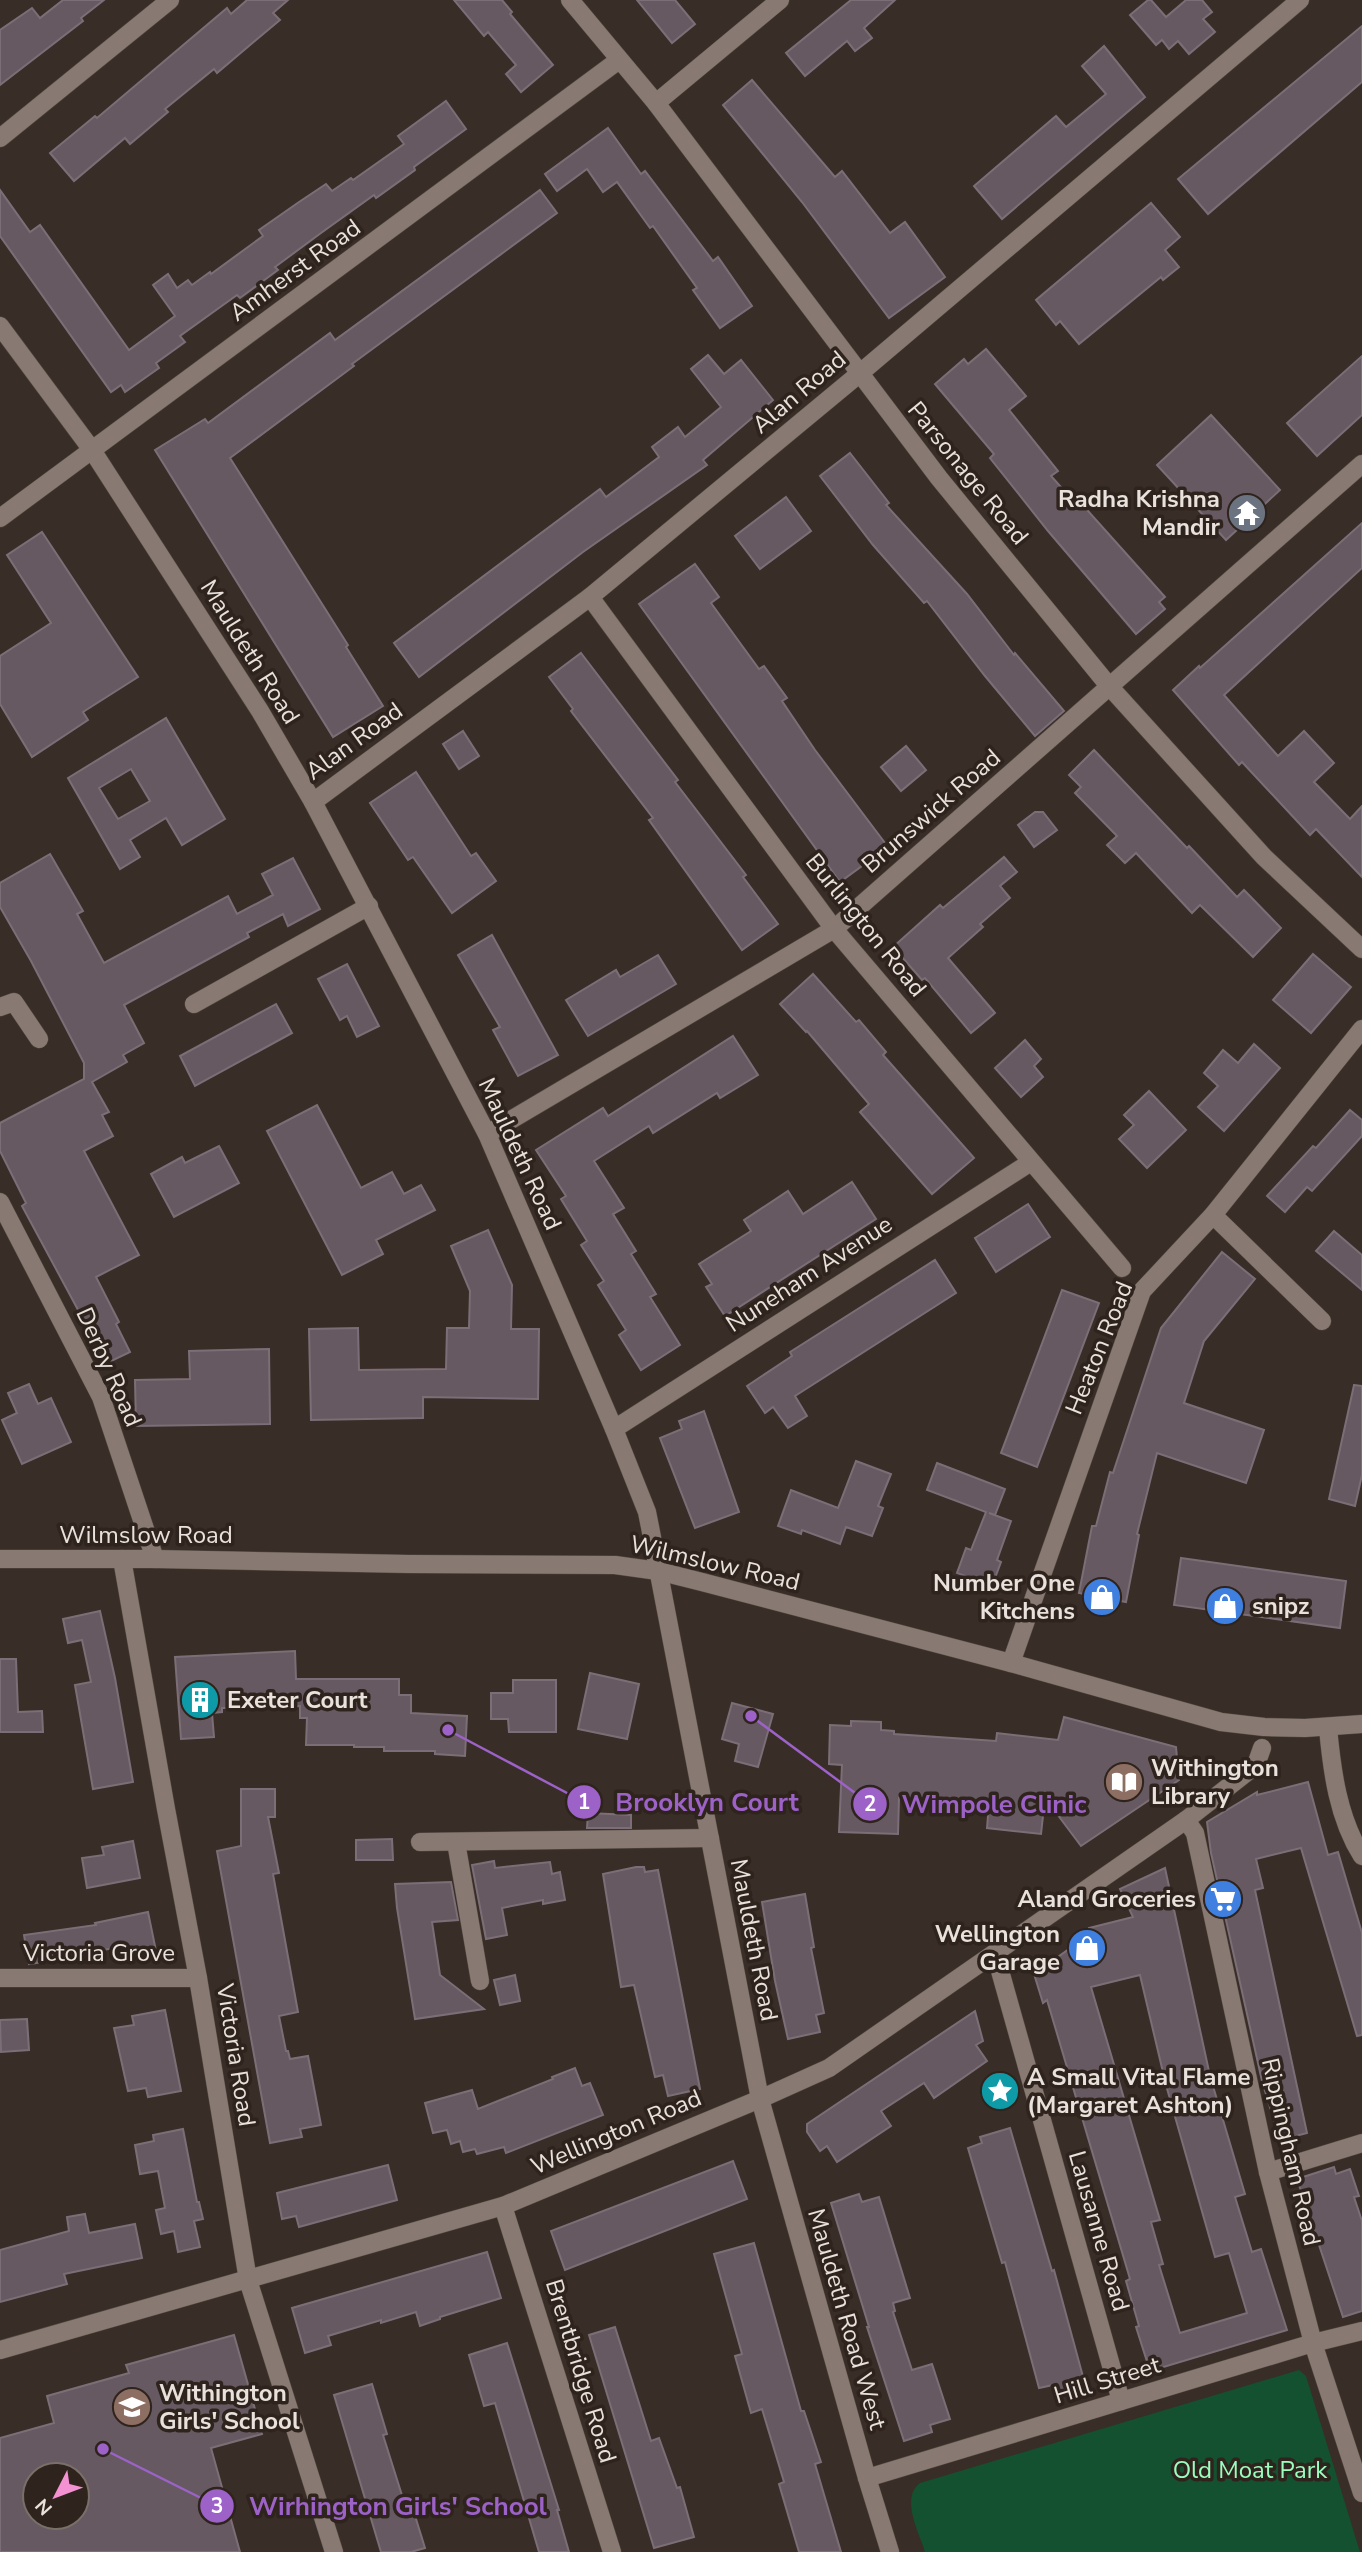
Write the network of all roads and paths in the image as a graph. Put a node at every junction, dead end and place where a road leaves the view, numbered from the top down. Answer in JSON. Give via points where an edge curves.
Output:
{"nodes":[{"id":1,"x":170,"y":0,"type":"edge"},
{"id":2,"x":570,"y":0,"type":"edge"},
{"id":3,"x":780,"y":0,"type":"edge"},
{"id":4,"x":1300,"y":0,"type":"edge"},
{"id":5,"x":619,"y":60,"type":"junction"},
{"id":6,"x":656,"y":103,"type":"junction"},
{"id":7,"x":0,"y":138,"type":"edge"},
{"id":8,"x":0,"y":326,"type":"edge"},
{"id":9,"x":859,"y":374,"type":"junction"},
{"id":10,"x":92,"y":450,"type":"junction"},
{"id":11,"x":1362,"y":464,"type":"edge"},
{"id":12,"x":0,"y":518,"type":"edge"},
{"id":13,"x":590,"y":597,"type":"junction"},
{"id":14,"x":1109,"y":686,"type":"junction"},
{"id":15,"x":313,"y":802,"type":"junction"},
{"id":16,"x":369,"y":906,"type":"junction"},
{"id":17,"x":834,"y":929,"type":"junction"},
{"id":18,"x":1362,"y":948,"type":"edge"},
{"id":19,"x":194,"y":1004,"type":"dead end"},
{"id":20,"x":0,"y":1007,"type":"edge"},
{"id":21,"x":1362,"y":1029,"type":"edge"},
{"id":22,"x":39,"y":1038,"type":"dead end"},
{"id":23,"x":487,"y":1134,"type":"junction"},
{"id":24,"x":1031,"y":1161,"type":"junction"},
{"id":25,"x":0,"y":1202,"type":"edge"},
{"id":26,"x":1213,"y":1215,"type":"junction"},
{"id":27,"x":1122,"y":1268,"type":"dead end"},
{"id":28,"x":1322,"y":1321,"type":"dead end"},
{"id":29,"x":614,"y":1429,"type":"junction"},
{"id":30,"x":0,"y":1559,"type":"edge"},
{"id":31,"x":122,"y":1559,"type":"junction"},
{"id":32,"x":155,"y":1559,"type":"junction"},
{"id":33,"x":659,"y":1571,"type":"junction"},
{"id":34,"x":1011,"y":1663,"type":"junction"},
{"id":35,"x":1362,"y":1724,"type":"edge"},
{"id":36,"x":1328,"y":1728,"type":"junction"},
{"id":37,"x":1262,"y":1748,"type":"dead end"},
{"id":38,"x":1186,"y":1820,"type":"junction"},
{"id":39,"x":709,"y":1839,"type":"junction"},
{"id":40,"x":420,"y":1842,"type":"dead end"},
{"id":41,"x":456,"y":1842,"type":"junction"},
{"id":42,"x":1362,"y":1856,"type":"edge"},
{"id":43,"x":995,"y":1953,"type":"junction"},
{"id":44,"x":0,"y":1978,"type":"edge"},
{"id":45,"x":198,"y":1978,"type":"junction"},
{"id":46,"x":480,"y":1981,"type":"dead end"},
{"id":47,"x":760,"y":2099,"type":"junction"},
{"id":48,"x":1362,"y":2143,"type":"edge"},
{"id":49,"x":1268,"y":2172,"type":"junction"},
{"id":50,"x":503,"y":2206,"type":"junction"},
{"id":51,"x":248,"y":2280,"type":"junction"},
{"id":52,"x":1362,"y":2331,"type":"edge"},
{"id":53,"x":1313,"y":2343,"type":"junction"},
{"id":54,"x":0,"y":2350,"type":"edge"},
{"id":55,"x":1121,"y":2401,"type":"junction"},
{"id":56,"x":867,"y":2478,"type":"junction"},
{"id":57,"x":1362,"y":2493,"type":"edge"},
{"id":58,"x":334,"y":2552,"type":"edge"},
{"id":59,"x":612,"y":2552,"type":"edge"},
{"id":60,"x":890,"y":2552,"type":"edge"}],
"edges":[{"from":1,"to":7,"type":"street"},
{"from":2,"to":5,"type":"street","name":"Parsonage Road"},
{"from":3,"to":6,"type":"street"},
{"from":4,"to":9,"type":"street","name":"Alan Road"},
{"from":5,"to":6,"type":"street","name":"Parsonage Road"},
{"from":5,"to":10,"type":"street","name":"Amherst Road"},
{"from":6,"to":9,"type":"street","name":"Parsonage Road"},
{"from":8,"to":10,"type":"street","name":"Mauldeth Road"},
{"from":9,"to":13,"type":"street","name":"Alan Road"},
{"from":9,"to":14,"type":"street","name":"Parsonage Road"},
{"from":10,"to":12,"type":"street","name":"Amherst Road"},
{"from":10,"to":15,"type":"street","name":"Mauldeth Road","via":[[260,711]]},
{"from":11,"to":14,"type":"street","name":"Brunswick Road"},
{"from":13,"to":15,"type":"street","name":"Alan Road"},
{"from":13,"to":17,"type":"street","name":"Burlington Road"},
{"from":14,"to":17,"type":"street","name":"Brunswick Road"},
{"from":14,"to":18,"type":"street","name":"Parsonage Road","via":[[1264,857]]},
{"from":15,"to":16,"type":"street","name":"Mauldeth Road"},
{"from":16,"to":19,"type":"street"},
{"from":16,"to":23,"type":"street","name":"Mauldeth Road"},
{"from":17,"to":23,"type":"street","name":"Brunswick Road"},
{"from":17,"to":24,"type":"street","name":"Burlington Road"},
{"from":20,"to":22,"type":"street","via":[[14,1002]]},
{"from":21,"to":26,"type":"street","name":"Heaton Road"},
{"from":23,"to":29,"type":"street","name":"Mauldeth Road"},
{"from":24,"to":27,"type":"street","name":"Burlington Road"},
{"from":24,"to":29,"type":"street","name":"Nuneham Avenue"},
{"from":25,"to":32,"type":"street","name":"Derby Road","via":[[101,1397]]},
{"from":26,"to":28,"type":"street"},
{"from":26,"to":34,"type":"street","name":"Heaton Road","via":[[1142,1291]]},
{"from":29,"to":33,"type":"street","name":"Mauldeth Road","via":[[647,1511]]},
{"from":30,"to":31,"type":"street","name":"Wilmslow Road"},
{"from":31,"to":32,"type":"street","name":"Wilmslow Road"},
{"from":31,"to":45,"type":"street","name":"Victoria Road"},
{"from":32,"to":33,"type":"street","name":"Wilmslow Road","via":[[615,1565]]},
{"from":33,"to":34,"type":"street","name":"Wilmslow Road"},
{"from":33,"to":39,"type":"street","name":"Mauldeth Road"},
{"from":34,"to":36,"type":"street","name":"Wilmslow Road","via":[[1228,1723]]},
{"from":35,"to":36,"type":"street","name":"Wilmslow Road"},
{"from":36,"to":42,"type":"street","via":[[1343,1812]]},
{"from":37,"to":38,"type":"street","name":"Wellington Road","via":[[1251,1769]]},
{"from":38,"to":43,"type":"street","name":"Wellington Road"},
{"from":38,"to":49,"type":"street","name":"Rippingham Road","via":[[1195,1833]]},
{"from":39,"to":41,"type":"street"},
{"from":39,"to":47,"type":"street","name":"Mauldeth Road"},
{"from":40,"to":41,"type":"street"},
{"from":41,"to":46,"type":"street"},
{"from":43,"to":47,"type":"street","name":"Wellington Road","via":[[829,2068]]},
{"from":43,"to":55,"type":"street","name":"Lausanne Road"},
{"from":44,"to":45,"type":"street","name":"Victoria Grove"},
{"from":45,"to":51,"type":"street","name":"Victoria Road"},
{"from":47,"to":50,"type":"street","name":"Wellington Road"},
{"from":47,"to":56,"type":"street","name":"Mauldeth Road West"},
{"from":48,"to":49,"type":"street"},
{"from":49,"to":53,"type":"street","name":"Rippingham Road"},
{"from":50,"to":51,"type":"street","name":"Wellington Road"},
{"from":50,"to":59,"type":"street","name":"Brentbridge Road"},
{"from":51,"to":54,"type":"street","name":"Wellington Road"},
{"from":51,"to":58,"type":"street","name":"Victoria Road"},
{"from":52,"to":53,"type":"street","name":"Hill Street"},
{"from":53,"to":55,"type":"street","name":"Hill Street"},
{"from":53,"to":57,"type":"street","name":"Rippingham Road"},
{"from":55,"to":56,"type":"street","name":"Hill Street"},
{"from":56,"to":60,"type":"street","name":"Mauldeth Road West"}]}
